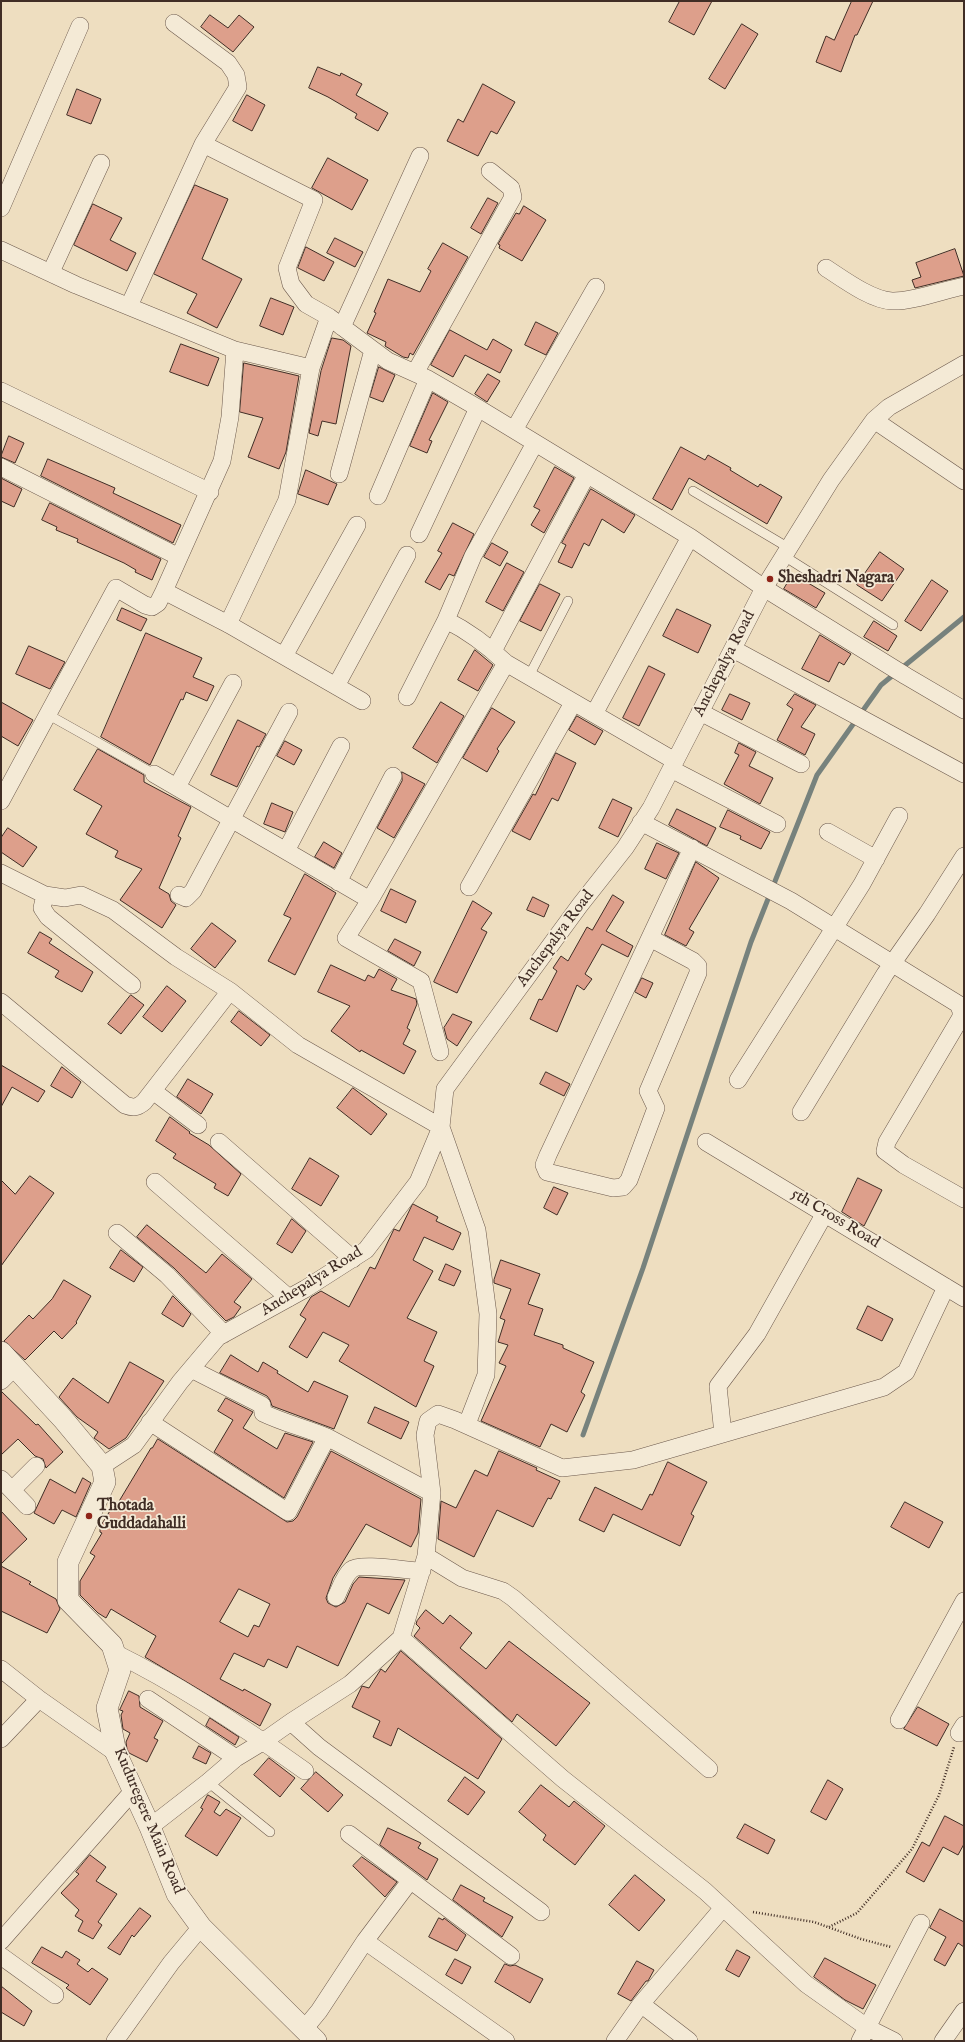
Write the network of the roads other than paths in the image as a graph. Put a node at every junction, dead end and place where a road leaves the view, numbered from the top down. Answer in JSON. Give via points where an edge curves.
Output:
{"nodes":[{"id":1,"x":174,"y":24,"type":"dead end"},
{"id":2,"x":80,"y":26,"type":"dead end"},
{"id":3,"x":203,"y":144,"type":"junction"},
{"id":4,"x":420,"y":156,"type":"dead end"},
{"id":5,"x":101,"y":163,"type":"dead end"},
{"id":6,"x":490,"y":171,"type":"dead end"},
{"id":7,"x":1,"y":208,"type":"edge"},
{"id":8,"x":1,"y":250,"type":"edge"},
{"id":9,"x":826,"y":268,"type":"dead end"},
{"id":10,"x":51,"y":272,"type":"junction"},
{"id":11,"x":964,"y":286,"type":"edge"},
{"id":12,"x":596,"y":287,"type":"dead end"},
{"id":13,"x":128,"y":306,"type":"junction"},
{"id":14,"x":335,"y":322,"type":"junction"},
{"id":15,"x":235,"y":350,"type":"junction"},
{"id":16,"x":373,"y":350,"type":"junction"},
{"id":17,"x":311,"y":368,"type":"junction"},
{"id":18,"x":961,"y":370,"type":"edge"},
{"id":19,"x":421,"y":376,"type":"junction"},
{"id":20,"x":1,"y":391,"type":"edge"},
{"id":21,"x":478,"y":408,"type":"junction"},
{"id":22,"x":874,"y":420,"type":"junction"},
{"id":23,"x":514,"y":430,"type":"junction"},
{"id":24,"x":535,"y":443,"type":"junction"},
{"id":25,"x":1,"y":467,"type":"edge"},
{"id":26,"x":339,"y":474,"type":"dead end"},
{"id":27,"x":586,"y":476,"type":"junction"},
{"id":28,"x":964,"y":481,"type":"edge"},
{"id":29,"x":693,"y":491,"type":"dead end"},
{"id":30,"x":210,"y":492,"type":"junction"},
{"id":31,"x":378,"y":496,"type":"dead end"},
{"id":32,"x":357,"y":525,"type":"dead end"},
{"id":33,"x":419,"y":534,"type":"dead end"},
{"id":34,"x":690,"y":537,"type":"junction"},
{"id":35,"x":786,"y":552,"type":"junction"},
{"id":36,"x":407,"y":555,"type":"dead end"},
{"id":37,"x":179,"y":558,"type":"junction"},
{"id":38,"x":764,"y":588,"type":"junction"},
{"id":39,"x":164,"y":591,"type":"junction"},
{"id":40,"x":568,"y":601,"type":"dead end"},
{"id":41,"x":446,"y":620,"type":"junction"},
{"id":42,"x":228,"y":624,"type":"junction"},
{"id":43,"x":893,"y":625,"type":"dead end"},
{"id":44,"x":733,"y":648,"type":"junction"},
{"id":45,"x":493,"y":651,"type":"junction"},
{"id":46,"x":284,"y":656,"type":"junction"},
{"id":47,"x":506,"y":662,"type":"junction"},
{"id":48,"x":529,"y":676,"type":"junction"},
{"id":49,"x":233,"y":683,"type":"dead end"},
{"id":50,"x":336,"y":686,"type":"junction"},
{"id":51,"x":407,"y":697,"type":"dead end"},
{"id":52,"x":362,"y":701,"type":"dead end"},
{"id":53,"x":573,"y":703,"type":"junction"},
{"id":54,"x":964,"y":710,"type":"edge"},
{"id":55,"x":289,"y":712,"type":"dead end"},
{"id":56,"x":700,"y":712,"type":"junction"},
{"id":57,"x":47,"y":714,"type":"junction"},
{"id":58,"x":594,"y":714,"type":"junction"},
{"id":59,"x":340,"y":746,"type":"dead end"},
{"id":60,"x":801,"y":764,"type":"dead end"},
{"id":61,"x":673,"y":765,"type":"junction"},
{"id":62,"x":154,"y":774,"type":"joint"},
{"id":63,"x":964,"y":774,"type":"edge"},
{"id":64,"x":393,"y":776,"type":"dead end"},
{"id":65,"x":177,"y":787,"type":"junction"},
{"id":66,"x":1,"y":801,"type":"edge"},
{"id":67,"x":899,"y":816,"type":"dead end"},
{"id":68,"x":232,"y":818,"type":"junction"},
{"id":69,"x":641,"y":822,"type":"junction"},
{"id":70,"x":777,"y":824,"type":"dead end"},
{"id":71,"x":828,"y":832,"type":"dead end"},
{"id":72,"x":692,"y":848,"type":"junction"},
{"id":73,"x":286,"y":851,"type":"junction"},
{"id":74,"x":964,"y":856,"type":"edge"},
{"id":75,"x":876,"y":859,"type":"junction"},
{"id":76,"x":1,"y":873,"type":"edge"},
{"id":77,"x":338,"y":882,"type":"junction"},
{"id":78,"x":469,"y":887,"type":"dead end"},
{"id":79,"x":45,"y":895,"type":"junction"},
{"id":80,"x":179,"y":895,"type":"dead end"},
{"id":81,"x":370,"y":900,"type":"junction"},
{"id":82,"x":834,"y":926,"type":"junction"},
{"id":83,"x":650,"y":938,"type":"junction"},
{"id":84,"x":893,"y":964,"type":"junction"},
{"id":85,"x":132,"y":985,"type":"dead end"},
{"id":86,"x":230,"y":991,"type":"junction"},
{"id":87,"x":1,"y":1002,"type":"edge"},
{"id":88,"x":440,"y":1052,"type":"dead end"},
{"id":89,"x":738,"y":1080,"type":"dead end"},
{"id":90,"x":153,"y":1091,"type":"junction"},
{"id":91,"x":801,"y":1112,"type":"dead end"},
{"id":92,"x":198,"y":1125,"type":"dead end"},
{"id":93,"x":441,"y":1126,"type":"junction"},
{"id":94,"x":219,"y":1142,"type":"dead end"},
{"id":95,"x":706,"y":1142,"type":"dead end"},
{"id":96,"x":155,"y":1182,"type":"dead end"},
{"id":97,"x":964,"y":1199,"type":"edge"},
{"id":98,"x":825,"y":1213,"type":"junction"},
{"id":99,"x":117,"y":1233,"type":"dead end"},
{"id":100,"x":353,"y":1259,"type":"junction"},
{"id":101,"x":946,"y":1287,"type":"junction"},
{"id":102,"x":289,"y":1298,"type":"junction"},
{"id":103,"x":964,"y":1298,"type":"edge"},
{"id":104,"x":224,"y":1334,"type":"junction"},
{"id":105,"x":1,"y":1352,"type":"edge"},
{"id":106,"x":191,"y":1369,"type":"junction"},
{"id":107,"x":8,"y":1374,"type":"edge"},
{"id":108,"x":150,"y":1422,"type":"junction"},
{"id":109,"x":467,"y":1424,"type":"junction"},
{"id":110,"x":723,"y":1434,"type":"junction"},
{"id":111,"x":327,"y":1437,"type":"junction"},
{"id":112,"x":36,"y":1466,"type":"dead end"},
{"id":113,"x":102,"y":1466,"type":"junction"},
{"id":114,"x":6,"y":1485,"type":"edge"},
{"id":115,"x":432,"y":1493,"type":"junction"},
{"id":116,"x":26,"y":1506,"type":"dead end"},
{"id":117,"x":424,"y":1564,"type":"junction"},
{"id":118,"x":336,"y":1597,"type":"dead end"},
{"id":119,"x":964,"y":1601,"type":"edge"},
{"id":120,"x":401,"y":1638,"type":"junction"},
{"id":121,"x":115,"y":1654,"type":"junction"},
{"id":122,"x":1,"y":1669,"type":"edge"},
{"id":123,"x":40,"y":1699,"type":"junction"},
{"id":124,"x":148,"y":1699,"type":"dead end"},
{"id":125,"x":899,"y":1720,"type":"dead end"},
{"id":126,"x":290,"y":1722,"type":"junction"},
{"id":127,"x":1,"y":1739,"type":"edge"},
{"id":128,"x":264,"y":1741,"type":"junction"},
{"id":129,"x":116,"y":1753,"type":"junction"},
{"id":130,"x":236,"y":1758,"type":"junction"},
{"id":131,"x":709,"y":1769,"type":"dead end"},
{"id":132,"x":305,"y":1771,"type":"dead end"},
{"id":133,"x":208,"y":1782,"type":"junction"},
{"id":134,"x":133,"y":1791,"type":"junction"},
{"id":135,"x":150,"y":1827,"type":"junction"},
{"id":136,"x":270,"y":1832,"type":"dead end"},
{"id":137,"x":349,"y":1834,"type":"dead end"},
{"id":138,"x":410,"y":1881,"type":"junction"},
{"id":139,"x":722,"y":1909,"type":"junction"},
{"id":140,"x":541,"y":1912,"type":"dead end"},
{"id":141,"x":921,"y":1923,"type":"dead end"},
{"id":142,"x":201,"y":1927,"type":"junction"},
{"id":143,"x":1,"y":1941,"type":"edge"},
{"id":144,"x":365,"y":1941,"type":"junction"},
{"id":145,"x":1,"y":1956,"type":"edge"},
{"id":146,"x":511,"y":1956,"type":"dead end"},
{"id":147,"x":55,"y":1995,"type":"dead end"},
{"id":148,"x":641,"y":2004,"type":"junction"},
{"id":149,"x":964,"y":2010,"type":"edge"},
{"id":150,"x":310,"y":2034,"type":"edge"},
{"id":151,"x":864,"y":2034,"type":"edge"},
{"id":152,"x":115,"y":2041,"type":"edge"},
{"id":153,"x":506,"y":2041,"type":"edge"},
{"id":154,"x":615,"y":2041,"type":"edge"},
{"id":155,"x":689,"y":2041,"type":"edge"},
{"id":156,"x":894,"y":2041,"type":"edge"},
{"id":157,"x":943,"y":2041,"type":"edge"}],
"edges":[{"from":1,"to":3,"type":"street","via":[[228,63],[236,75],[238,87]]},
{"from":2,"to":7,"type":"street"},
{"from":3,"to":13,"type":"street"},
{"from":3,"to":14,"type":"street","via":[[314,200],[287,268],[291,284],[306,304]]},
{"from":4,"to":14,"type":"street"},
{"from":5,"to":10,"type":"street"},
{"from":6,"to":19,"type":"street","via":[[511,188],[513,197]]},
{"from":8,"to":10,"type":"street"},
{"from":9,"to":11,"type":"street","via":[[859,289],[890,301]]},
{"from":10,"to":13,"type":"street"},
{"from":12,"to":23,"type":"street"},
{"from":13,"to":15,"type":"street"},
{"from":14,"to":16,"type":"street"},
{"from":14,"to":17,"type":"street"},
{"from":15,"to":17,"type":"street"},
{"from":15,"to":30,"type":"street","via":[[230,417],[222,461]]},
{"from":16,"to":19,"type":"street","via":[[388,361]]},
{"from":16,"to":26,"type":"street"},
{"from":17,"to":42,"type":"street","via":[[287,500]]},
{"from":18,"to":22,"type":"street","name":"Anchepalya Road","via":[[889,407]]},
{"from":19,"to":21,"type":"street"},
{"from":19,"to":31,"type":"street"},
{"from":20,"to":30,"type":"street"},
{"from":21,"to":23,"type":"street"},
{"from":21,"to":33,"type":"street"},
{"from":22,"to":28,"type":"street"},
{"from":22,"to":35,"type":"street","name":"Anchepalya Road","via":[[831,480]]},
{"from":23,"to":24,"type":"street"},
{"from":24,"to":27,"type":"street"},
{"from":24,"to":41,"type":"street","via":[[473,556]]},
{"from":25,"to":37,"type":"street"},
{"from":27,"to":34,"type":"street"},
{"from":27,"to":45,"type":"street"},
{"from":29,"to":35,"type":"lane"},
{"from":30,"to":37,"type":"street"},
{"from":32,"to":46,"type":"street"},
{"from":34,"to":38,"type":"street"},
{"from":34,"to":58,"type":"street"},
{"from":35,"to":38,"type":"street","name":"Anchepalya Road"},
{"from":35,"to":43,"type":"lane"},
{"from":36,"to":50,"type":"street"},
{"from":37,"to":39,"type":"street"},
{"from":38,"to":44,"type":"street","name":"Anchepalya Road"},
{"from":38,"to":54,"type":"street"},
{"from":39,"to":42,"type":"street"},
{"from":39,"to":57,"type":"street","via":[[158,603],[152,607],[116,588]]},
{"from":40,"to":48,"type":"lane"},
{"from":41,"to":45,"type":"street"},
{"from":41,"to":51,"type":"street"},
{"from":42,"to":46,"type":"street"},
{"from":44,"to":56,"type":"street","name":"Anchepalya Road"},
{"from":44,"to":63,"type":"street"},
{"from":45,"to":47,"type":"street"},
{"from":46,"to":50,"type":"street"},
{"from":47,"to":48,"type":"street"},
{"from":47,"to":81,"type":"street"},
{"from":48,"to":53,"type":"street"},
{"from":49,"to":65,"type":"street"},
{"from":50,"to":52,"type":"street"},
{"from":53,"to":58,"type":"street"},
{"from":53,"to":78,"type":"street"},
{"from":55,"to":68,"type":"street"},
{"from":56,"to":60,"type":"street"},
{"from":56,"to":61,"type":"street","name":"Anchepalya Road"},
{"from":57,"to":62,"type":"lane"},
{"from":57,"to":66,"type":"street"},
{"from":58,"to":61,"type":"street"},
{"from":59,"to":73,"type":"street"},
{"from":61,"to":69,"type":"street","name":"Anchepalya Road"},
{"from":61,"to":70,"type":"street"},
{"from":62,"to":65,"type":"street"},
{"from":64,"to":77,"type":"street"},
{"from":65,"to":68,"type":"street"},
{"from":67,"to":75,"type":"street"},
{"from":68,"to":73,"type":"street"},
{"from":68,"to":80,"type":"street","via":[[190,894],[186,898]]},
{"from":69,"to":72,"type":"street"},
{"from":69,"to":93,"type":"street","name":"Anchepalya Road","via":[[625,848],[575,911],[445,1089]]},
{"from":71,"to":75,"type":"street"},
{"from":72,"to":82,"type":"street"},
{"from":72,"to":83,"type":"street"},
{"from":73,"to":77,"type":"street"},
{"from":74,"to":84,"type":"street"},
{"from":75,"to":82,"type":"street"},
{"from":76,"to":79,"type":"street"},
{"from":77,"to":81,"type":"street"},
{"from":79,"to":85,"type":"street","via":[[42,908],[48,917]]},
{"from":79,"to":86,"type":"street","via":[[65,898],[81,895],[113,910]]},
{"from":81,"to":88,"type":"street","via":[[346,938],[421,980]]},
{"from":82,"to":84,"type":"street"},
{"from":82,"to":89,"type":"street"},
{"from":83,"to":83,"type":"street","via":[[548,1155],[544,1165],[547,1172],[613,1188],[623,1187],[629,1180],[656,1108],[648,1091],[698,973],[698,966],[693,961]]},
{"from":84,"to":91,"type":"street"},
{"from":84,"to":97,"type":"street","via":[[958,1004],[961,1017],[887,1142],[885,1151],[904,1165]]},
{"from":86,"to":90,"type":"street"},
{"from":86,"to":93,"type":"street","via":[[298,1045]]},
{"from":87,"to":90,"type":"street","via":[[125,1105],[139,1106]]},
{"from":90,"to":92,"type":"street"},
{"from":93,"to":100,"type":"street","name":"Anchepalya Road","via":[[418,1182],[366,1250]]},
{"from":93,"to":109,"type":"street","via":[[477,1230],[488,1314],[486,1375]]},
{"from":94,"to":100,"type":"street"},
{"from":95,"to":98,"type":"street","name":"5th Cross Road"},
{"from":96,"to":102,"type":"street"},
{"from":98,"to":101,"type":"street","name":"5th Cross Road"},
{"from":98,"to":110,"type":"street","via":[[757,1334],[718,1386]]},
{"from":99,"to":104,"type":"street","via":[[167,1275]]},
{"from":100,"to":102,"type":"street","name":"Anchepalya Road"},
{"from":101,"to":103,"type":"street","name":"5th Cross Road"},
{"from":101,"to":110,"type":"street","via":[[906,1372],[884,1387]]},
{"from":102,"to":104,"type":"street","name":"Anchepalya Road"},
{"from":104,"to":106,"type":"street","name":"Anchepalya Road"},
{"from":105,"to":107,"type":"street"},
{"from":106,"to":108,"type":"street","name":"Anchepalya Road"},
{"from":106,"to":111,"type":"street","via":[[262,1405],[263,1413],[283,1423],[292,1423]]},
{"from":107,"to":113,"type":"street","via":[[63,1419]]},
{"from":108,"to":111,"type":"street","via":[[288,1512]]},
{"from":108,"to":113,"type":"street","name":"Anchepalya Road","via":[[134,1445]]},
{"from":109,"to":110,"type":"street","via":[[562,1468],[633,1460]]},
{"from":109,"to":115,"type":"street","via":[[438,1414],[428,1421],[425,1435]]},
{"from":111,"to":115,"type":"street"},
{"from":112,"to":114,"type":"street"},
{"from":113,"to":121,"type":"street","name":"Kuduregere Main Road","via":[[105,1482],[68,1562],[68,1600],[112,1645]]},
{"from":114,"to":116,"type":"street"},
{"from":115,"to":117,"type":"street"},
{"from":117,"to":118,"type":"street","via":[[357,1567],[351,1570]]},
{"from":117,"to":120,"type":"street"},
{"from":117,"to":131,"type":"street","via":[[503,1591],[513,1598]]},
{"from":119,"to":125,"type":"street"},
{"from":120,"to":126,"type":"street","via":[[350,1684]]},
{"from":120,"to":139,"type":"street","via":[[563,1779],[673,1864]]},
{"from":121,"to":128,"type":"street","via":[[154,1672]]},
{"from":121,"to":129,"type":"street","name":"Kuduregere Main Road","via":[[120,1670],[107,1708]]},
{"from":122,"to":123,"type":"street"},
{"from":123,"to":127,"type":"street"},
{"from":123,"to":129,"type":"street"},
{"from":124,"to":130,"type":"street"},
{"from":126,"to":128,"type":"street"},
{"from":126,"to":140,"type":"street","via":[[319,1747]]},
{"from":128,"to":130,"type":"street"},
{"from":128,"to":132,"type":"street"},
{"from":129,"to":134,"type":"street","name":"Kuduregere Main Road"},
{"from":130,"to":133,"type":"street"},
{"from":133,"to":135,"type":"street"},
{"from":133,"to":136,"type":"lane"},
{"from":134,"to":135,"type":"street","name":"Kuduregere Main Road"},
{"from":134,"to":143,"type":"street"},
{"from":135,"to":142,"type":"street","name":"Kuduregere Main Road","via":[[177,1894]]},
{"from":137,"to":138,"type":"street"},
{"from":138,"to":144,"type":"street"},
{"from":138,"to":146,"type":"street"},
{"from":139,"to":148,"type":"street"},
{"from":139,"to":151,"type":"street"},
{"from":141,"to":151,"type":"street"},
{"from":142,"to":150,"type":"street","name":"Kuduregere Main Road"},
{"from":142,"to":152,"type":"street","via":[[171,1963]]},
{"from":144,"to":150,"type":"street","via":[[319,2011]]},
{"from":144,"to":153,"type":"street"},
{"from":145,"to":147,"type":"street"},
{"from":148,"to":154,"type":"street"},
{"from":148,"to":155,"type":"street"},
{"from":149,"to":157,"type":"street"},
{"from":151,"to":156,"type":"street"}]}
